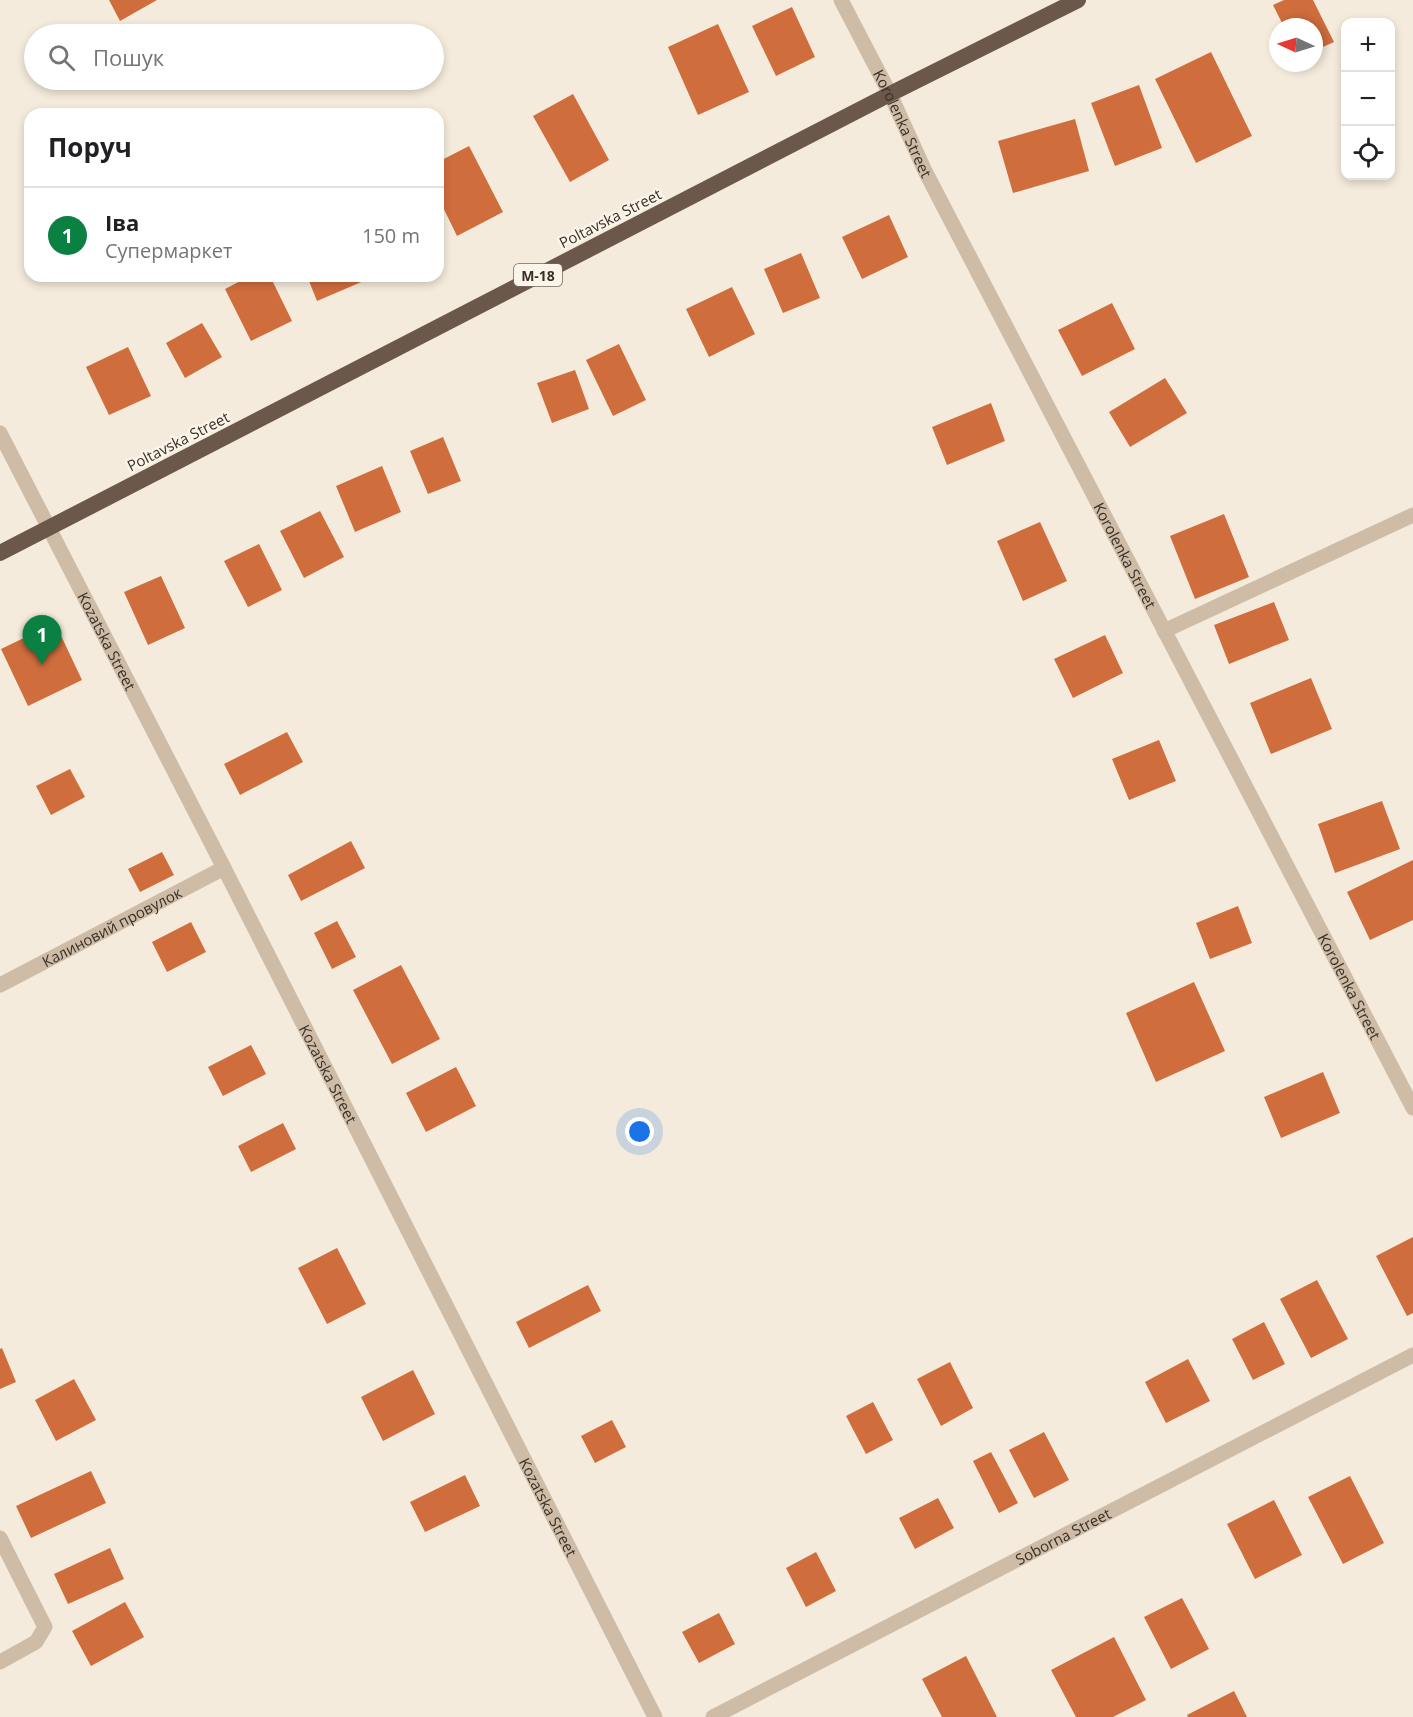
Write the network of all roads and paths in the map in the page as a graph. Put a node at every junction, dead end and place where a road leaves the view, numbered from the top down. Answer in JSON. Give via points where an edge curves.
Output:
{"nodes":[{"id":1,"x":841,"y":0,"type":"edge"},
{"id":2,"x":1078,"y":0,"type":"edge"},
{"id":3,"x":890,"y":94,"type":"junction"},
{"id":4,"x":0,"y":433,"type":"edge"},
{"id":5,"x":1413,"y":515,"type":"edge"},
{"id":6,"x":50,"y":528,"type":"junction"},
{"id":7,"x":0,"y":553,"type":"edge"},
{"id":8,"x":1164,"y":631,"type":"junction"},
{"id":9,"x":224,"y":868,"type":"junction"},
{"id":10,"x":0,"y":985,"type":"edge"},
{"id":11,"x":1413,"y":1108,"type":"edge"},
{"id":12,"x":1413,"y":1355,"type":"edge"},
{"id":13,"x":0,"y":1538,"type":"edge"},
{"id":14,"x":0,"y":1662,"type":"edge"},
{"id":15,"x":655,"y":1717,"type":"edge"},
{"id":16,"x":713,"y":1717,"type":"edge"}],
"edges":[{"from":1,"to":3,"type":"street","name":"Korolenka Street"},
{"from":2,"to":3,"type":"highway","name":"Poltavska Street","number":"М-18"},
{"from":3,"to":6,"type":"highway","name":"Poltavska Street","number":"М-18"},
{"from":3,"to":8,"type":"street","name":"Korolenka Street","via":[[925,171]]},
{"from":4,"to":6,"type":"street","name":"Kozatska Street"},
{"from":5,"to":8,"type":"street"},
{"from":6,"to":7,"type":"highway","name":"Poltavska Street","number":"М-18"},
{"from":6,"to":9,"type":"street","name":"Kozatska Street"},
{"from":8,"to":11,"type":"street","name":"Korolenka Street"},
{"from":9,"to":10,"type":"street","name":"Калиновий провулок"},
{"from":9,"to":15,"type":"street","name":"Kozatska Street"},
{"from":12,"to":16,"type":"street","name":"Soborna Street"},
{"from":13,"to":14,"type":"street","via":[[45,1627],[36,1642]]}]}
